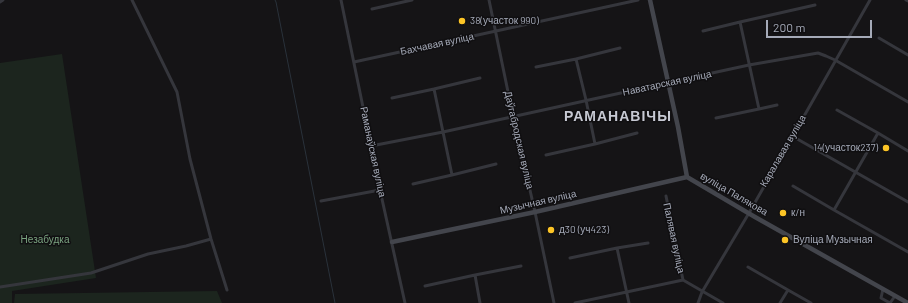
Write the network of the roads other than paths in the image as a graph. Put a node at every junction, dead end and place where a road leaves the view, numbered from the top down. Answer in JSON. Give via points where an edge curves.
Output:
{"nodes":[{"id":1,"x":3,"y":0,"type":"edge"},
{"id":2,"x":132,"y":0,"type":"edge"},
{"id":3,"x":341,"y":0,"type":"edge"},
{"id":4,"x":412,"y":0,"type":"edge"},
{"id":5,"x":489,"y":0,"type":"edge"},
{"id":6,"x":638,"y":0,"type":"edge"},
{"id":7,"x":650,"y":0,"type":"edge"},
{"id":8,"x":870,"y":0,"type":"edge"},
{"id":9,"x":0,"y":2,"type":"edge"},
{"id":10,"x":816,"y":5,"type":"dead end"},
{"id":11,"x":372,"y":9,"type":"dead end"},
{"id":12,"x":740,"y":22,"type":"junction"},
{"id":13,"x":496,"y":31,"type":"junction"},
{"id":14,"x":703,"y":31,"type":"dead end"},
{"id":15,"x":879,"y":38,"type":"dead end"},
{"id":16,"x":620,"y":48,"type":"dead end"},
{"id":17,"x":908,"y":55,"type":"edge"},
{"id":18,"x":576,"y":59,"type":"junction"},
{"id":19,"x":835,"y":60,"type":"junction"},
{"id":20,"x":354,"y":62,"type":"junction"},
{"id":21,"x":749,"y":65,"type":"junction"},
{"id":22,"x":536,"y":67,"type":"dead end"},
{"id":23,"x":480,"y":78,"type":"dead end"},
{"id":24,"x":668,"y":82,"type":"junction"},
{"id":25,"x":434,"y":89,"type":"junction"},
{"id":26,"x":392,"y":98,"type":"dead end"},
{"id":27,"x":586,"y":100,"type":"junction"},
{"id":28,"x":908,"y":102,"type":"edge"},
{"id":29,"x":777,"y":105,"type":"dead end"},
{"id":30,"x":759,"y":109,"type":"junction"},
{"id":31,"x":837,"y":110,"type":"dead end"},
{"id":32,"x":513,"y":116,"type":"junction"},
{"id":33,"x":716,"y":118,"type":"dead end"},
{"id":34,"x":443,"y":132,"type":"junction"},
{"id":35,"x":637,"y":133,"type":"dead end"},
{"id":36,"x":878,"y":133,"type":"junction"},
{"id":37,"x":792,"y":136,"type":"junction"},
{"id":38,"x":595,"y":144,"type":"junction"},
{"id":39,"x":371,"y":146,"type":"junction"},
{"id":40,"x":908,"y":151,"type":"edge"},
{"id":41,"x":546,"y":155,"type":"dead end"},
{"id":42,"x":496,"y":164,"type":"dead end"},
{"id":43,"x":855,"y":172,"type":"junction"},
{"id":44,"x":452,"y":175,"type":"junction"},
{"id":45,"x":687,"y":177,"type":"junction"},
{"id":46,"x":413,"y":184,"type":"dead end"},
{"id":47,"x":793,"y":186,"type":"dead end"},
{"id":48,"x":380,"y":190,"type":"junction"},
{"id":49,"x":666,"y":196,"type":"dead end"},
{"id":50,"x":321,"y":201,"type":"dead end"},
{"id":51,"x":908,"y":202,"type":"edge"},
{"id":52,"x":834,"y":210,"type":"junction"},
{"id":53,"x":535,"y":212,"type":"junction"},
{"id":54,"x":749,"y":213,"type":"junction"},
{"id":55,"x":211,"y":239,"type":"junction"},
{"id":56,"x":392,"y":242,"type":"junction"},
{"id":57,"x":648,"y":242,"type":"dead end"},
{"id":58,"x":617,"y":248,"type":"junction"},
{"id":59,"x":908,"y":252,"type":"edge"},
{"id":60,"x":570,"y":258,"type":"dead end"},
{"id":61,"x":521,"y":266,"type":"dead end"},
{"id":62,"x":748,"y":267,"type":"dead end"},
{"id":63,"x":475,"y":275,"type":"junction"},
{"id":64,"x":683,"y":280,"type":"junction"},
{"id":65,"x":425,"y":286,"type":"dead end"},
{"id":66,"x":0,"y":287,"type":"edge"},
{"id":67,"x":883,"y":289,"type":"junction"},
{"id":68,"x":227,"y":290,"type":"dead end"},
{"id":69,"x":788,"y":290,"type":"junction"},
{"id":70,"x":626,"y":292,"type":"junction"},
{"id":71,"x":702,"y":292,"type":"junction"},
{"id":72,"x":895,"y":296,"type":"junction"},
{"id":73,"x":405,"y":303,"type":"edge"},
{"id":74,"x":480,"y":303,"type":"edge"},
{"id":75,"x":554,"y":303,"type":"edge"},
{"id":76,"x":575,"y":303,"type":"edge"},
{"id":77,"x":629,"y":303,"type":"edge"},
{"id":78,"x":698,"y":303,"type":"edge"},
{"id":79,"x":723,"y":303,"type":"edge"},
{"id":80,"x":780,"y":303,"type":"edge"},
{"id":81,"x":811,"y":303,"type":"edge"},
{"id":82,"x":908,"y":303,"type":"edge"}],
"edges":[{"from":1,"to":9,"type":"street"},
{"from":2,"to":55,"type":"street","via":[[177,92],[190,159]]},
{"from":3,"to":20,"type":"street","name":"Раманаўская вуліца"},
{"from":4,"to":11,"type":"street"},
{"from":5,"to":13,"type":"street","name":"Даўгабродская вуліца"},
{"from":6,"to":13,"type":"street","name":"Бахчавая вуліца"},
{"from":7,"to":24,"type":"street","name":"вуліца Палякова"},
{"from":8,"to":19,"type":"street","name":"Каралавая вуліца"},
{"from":10,"to":12,"type":"street"},
{"from":12,"to":14,"type":"street"},
{"from":12,"to":21,"type":"street"},
{"from":13,"to":20,"type":"street","name":"Бахчавая вуліца"},
{"from":13,"to":32,"type":"street","name":"Даўгабродская вуліца"},
{"from":15,"to":17,"type":"street"},
{"from":16,"to":18,"type":"street"},
{"from":18,"to":22,"type":"street"},
{"from":18,"to":27,"type":"street"},
{"from":19,"to":21,"type":"street","name":"Наватарская вуліца","via":[[818,53]]},
{"from":19,"to":28,"type":"street","name":"Наватарская вуліца"},
{"from":19,"to":37,"type":"street","name":"Каралавая вуліца"},
{"from":20,"to":39,"type":"street","name":"Раманаўская вуліца"},
{"from":21,"to":24,"type":"street","name":"Наватарская вуліца"},
{"from":21,"to":30,"type":"street"},
{"from":23,"to":25,"type":"street"},
{"from":24,"to":27,"type":"street","name":"Наватарская вуліца"},
{"from":24,"to":45,"type":"street","name":"вуліца Палякова"},
{"from":25,"to":26,"type":"street"},
{"from":25,"to":34,"type":"street"},
{"from":27,"to":32,"type":"street","name":"Наватарская вуліца"},
{"from":27,"to":38,"type":"street"},
{"from":29,"to":30,"type":"street"},
{"from":30,"to":33,"type":"street"},
{"from":31,"to":36,"type":"street"},
{"from":32,"to":34,"type":"street","name":"Наватарская вуліца"},
{"from":32,"to":53,"type":"street","name":"Даўгабродская вуліца"},
{"from":34,"to":39,"type":"street","name":"Наватарская вуліца"},
{"from":34,"to":44,"type":"street"},
{"from":35,"to":38,"type":"street"},
{"from":36,"to":40,"type":"street"},
{"from":36,"to":43,"type":"street"},
{"from":37,"to":43,"type":"street"},
{"from":37,"to":54,"type":"street","name":"Каралавая вуліца"},
{"from":38,"to":41,"type":"street"},
{"from":39,"to":48,"type":"street","name":"Раманаўская вуліца"},
{"from":42,"to":44,"type":"street"},
{"from":43,"to":51,"type":"street"},
{"from":43,"to":52,"type":"street"},
{"from":44,"to":46,"type":"street"},
{"from":45,"to":53,"type":"street","name":"Музычная вуліца"},
{"from":45,"to":54,"type":"street","name":"вуліца Палякова"},
{"from":47,"to":52,"type":"street"},
{"from":48,"to":50,"type":"street"},
{"from":48,"to":56,"type":"street","name":"Раманаўская вуліца"},
{"from":49,"to":64,"type":"street","name":"Палявая вуліца"},
{"from":52,"to":59,"type":"street"},
{"from":53,"to":56,"type":"street","name":"Музычная вуліца"},
{"from":53,"to":75,"type":"street","name":"Даўгабродская вуліца"},
{"from":54,"to":67,"type":"street","name":"вуліца Палякова"},
{"from":54,"to":71,"type":"street","name":"Каралавая вуліца"},
{"from":55,"to":66,"type":"street","via":[[148,254],[91,273]]},
{"from":55,"to":68,"type":"street"},
{"from":56,"to":73,"type":"street","name":"Раманаўская вуліца"},
{"from":57,"to":58,"type":"street"},
{"from":58,"to":60,"type":"street"},
{"from":58,"to":70,"type":"street"},
{"from":61,"to":63,"type":"street"},
{"from":62,"to":69,"type":"street"},
{"from":63,"to":65,"type":"street"},
{"from":63,"to":74,"type":"street"},
{"from":64,"to":70,"type":"street"},
{"from":64,"to":71,"type":"street"},
{"from":67,"to":72,"type":"street","name":"вуліца Палякова"},
{"from":67,"to":72,"type":"street","via":[[881,298],[890,303]]},
{"from":69,"to":80,"type":"street"},
{"from":69,"to":81,"type":"street"},
{"from":70,"to":76,"type":"street"},
{"from":70,"to":77,"type":"street"},
{"from":71,"to":78,"type":"street","name":"Каралавая вуліца"},
{"from":71,"to":79,"type":"street"},
{"from":72,"to":82,"type":"street","name":"вуліца Палякова"}]}
